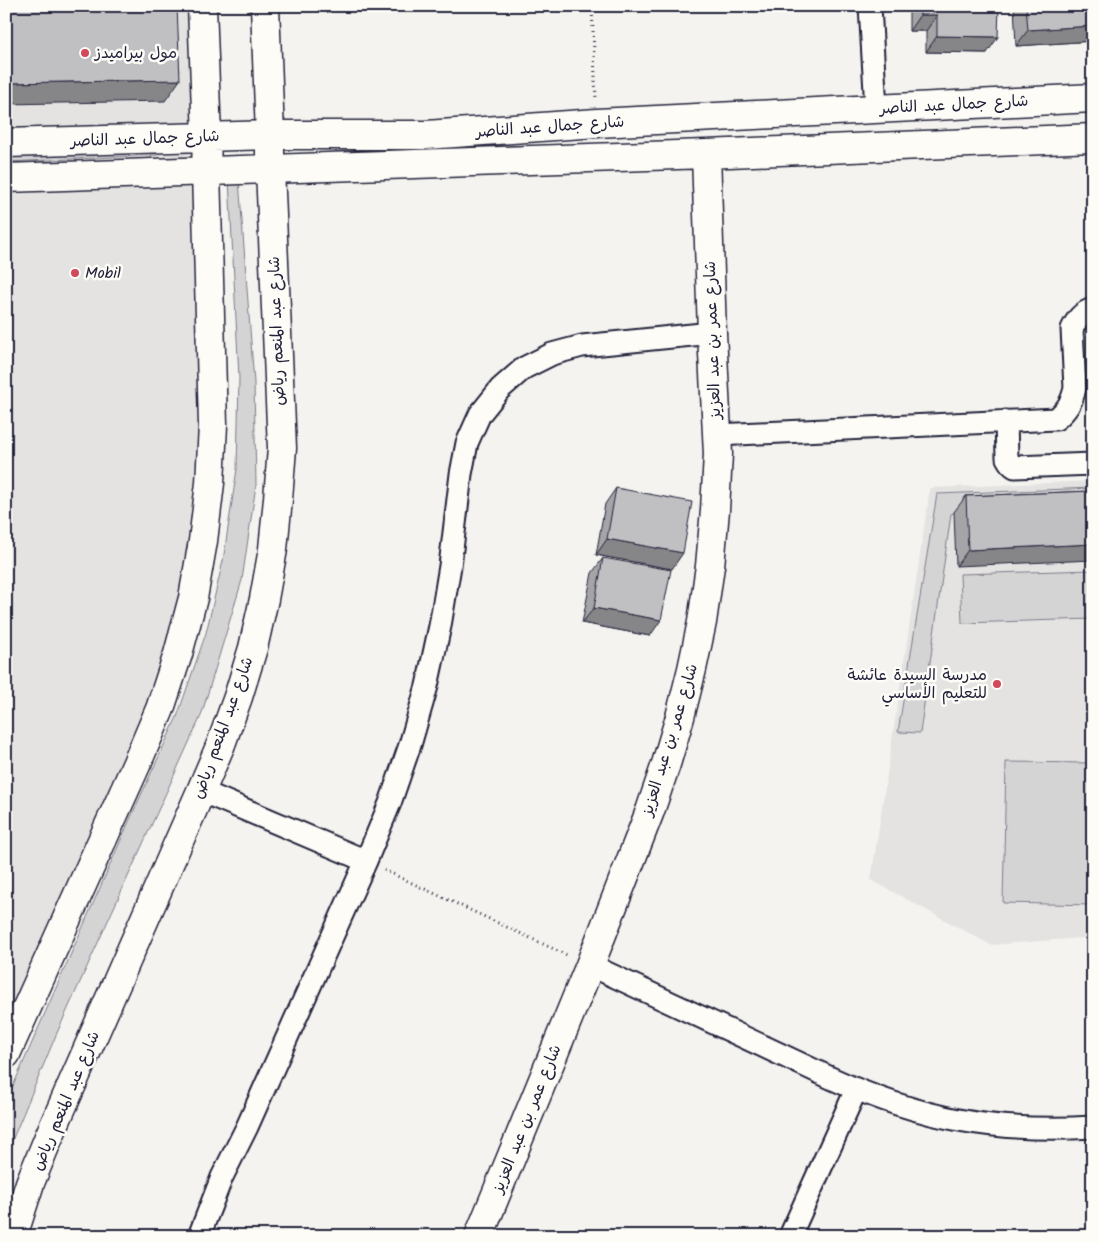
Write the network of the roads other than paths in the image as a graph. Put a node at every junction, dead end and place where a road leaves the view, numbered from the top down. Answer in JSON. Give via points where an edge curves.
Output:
{"nodes":[{"id":1,"x":202,"y":6,"type":"edge"},
{"id":2,"x":266,"y":6,"type":"edge"},
{"id":3,"x":870,"y":6,"type":"edge"},
{"id":4,"x":1093,"y":98,"type":"edge"},
{"id":5,"x":876,"y":109,"type":"junction"},
{"id":6,"x":270,"y":135,"type":"junction"},
{"id":7,"x":207,"y":137,"type":"junction"},
{"id":8,"x":1093,"y":138,"type":"edge"},
{"id":9,"x":6,"y":143,"type":"edge"},
{"id":10,"x":706,"y":154,"type":"junction"},
{"id":11,"x":270,"y":169,"type":"junction"},
{"id":12,"x":206,"y":171,"type":"junction"},
{"id":13,"x":6,"y":178,"type":"edge"},
{"id":14,"x":1093,"y":309,"type":"edge"},
{"id":15,"x":712,"y":333,"type":"junction"},
{"id":16,"x":1006,"y":421,"type":"junction"},
{"id":17,"x":717,"y":435,"type":"junction"},
{"id":18,"x":1093,"y":464,"type":"edge"},
{"id":19,"x":201,"y":791,"type":"junction"},
{"id":20,"x":366,"y":861,"type":"junction"},
{"id":21,"x":590,"y":965,"type":"junction"},
{"id":22,"x":6,"y":1054,"type":"edge"},
{"id":23,"x":856,"y":1090,"type":"junction"},
{"id":24,"x":1093,"y":1127,"type":"edge"},
{"id":25,"x":13,"y":1236,"type":"edge"},
{"id":26,"x":199,"y":1236,"type":"edge"},
{"id":27,"x":480,"y":1236,"type":"edge"},
{"id":28,"x":790,"y":1236,"type":"edge"}],
"edges":[{"from":1,"to":7,"type":"street"},
{"from":2,"to":6,"type":"street","name":"شارع عبد المنعم رياض"},
{"from":3,"to":5,"type":"street"},
{"from":4,"to":5,"type":"street","name":"شارع جمال عبد الناصر"},
{"from":5,"to":6,"type":"street","name":"شارع جمال عبد الناصر","via":[[426,135]]},
{"from":6,"to":7,"type":"street","name":"شارع جمال عبد الناصر"},
{"from":6,"to":11,"type":"street","name":"شارع عبد المنعم رياض"},
{"from":7,"to":9,"type":"street","name":"شارع جمال عبد الناصر"},
{"from":7,"to":12,"type":"street"},
{"from":8,"to":10,"type":"street","name":"شارع جمال عبد الناصر"},
{"from":10,"to":11,"type":"street","name":"شارع جمال عبد الناصر"},
{"from":10,"to":15,"type":"street","name":"شارع عمر بن عبد العزيز"},
{"from":11,"to":12,"type":"street","name":"شارع جمال عبد الناصر"},
{"from":11,"to":19,"type":"street","name":"شارع عبد المنعم رياض","via":[[282,448],[273,549],[264,599],[238,697]]},
{"from":12,"to":13,"type":"street","name":"شارع جمال عبد الناصر"},
{"from":12,"to":22,"type":"street","via":[[213,425],[210,483],[193,598],[160,709],[138,763]]},
{"from":14,"to":16,"type":"street","via":[[1081,315],[1072,328],[1075,388],[1063,413],[1056,419]]},
{"from":15,"to":17,"type":"street","name":"شارع عمر بن عبد العزيز"},
{"from":15,"to":20,"type":"street","via":[[582,346],[552,354],[524,368],[500,389],[480,414],[467,443],[450,566],[427,686],[390,803]]},
{"from":16,"to":17,"type":"street"},
{"from":16,"to":18,"type":"street","via":[[1008,458],[1015,467]]},
{"from":17,"to":21,"type":"street","name":"شارع عمر بن عبد العزيز","via":[[716,510],[702,622],[692,670],[650,811]]},
{"from":19,"to":20,"type":"street"},
{"from":19,"to":25,"type":"street","name":"شارع عبد المنعم رياض","via":[[48,1139]]},
{"from":20,"to":26,"type":"street","via":[[222,1177]]},
{"from":21,"to":23,"type":"street"},
{"from":21,"to":27,"type":"street","name":"شارع عمر بن عبد العزيز"},
{"from":23,"to":24,"type":"street","via":[[898,1106],[966,1122],[1032,1128]]},
{"from":23,"to":28,"type":"street"}]}
